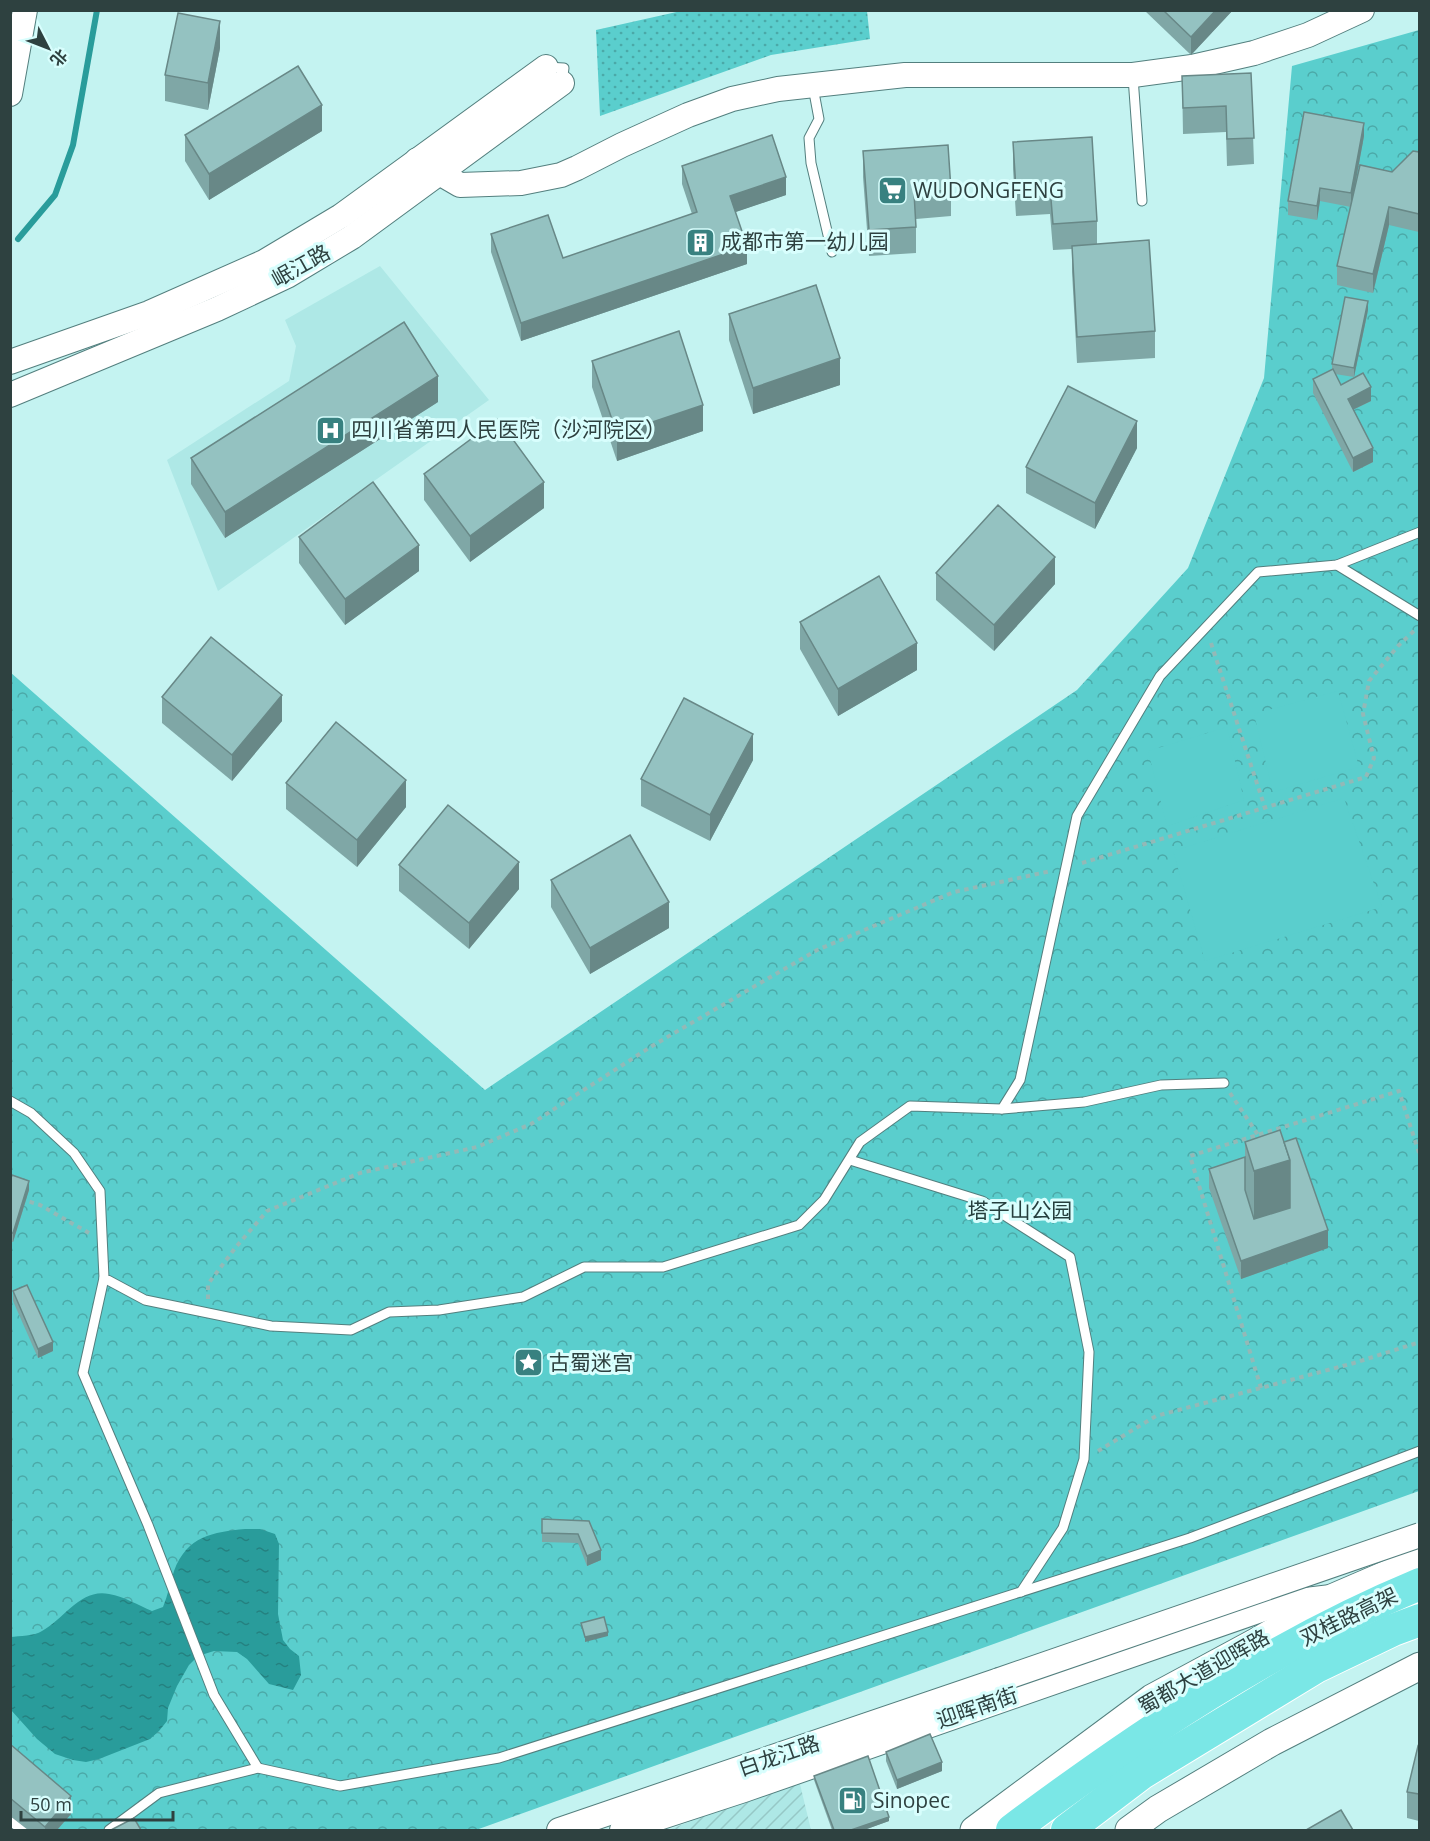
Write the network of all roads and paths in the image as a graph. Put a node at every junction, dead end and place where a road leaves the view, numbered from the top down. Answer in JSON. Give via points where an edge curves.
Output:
{"nodes":[{"id":1,"x":25,"y":10,"type":"edge"},
{"id":2,"x":1362,"y":10,"type":"edge"},
{"id":3,"x":1133,"y":75,"type":"junction"},
{"id":4,"x":812,"y":85,"type":"junction"},
{"id":5,"x":10,"y":94,"type":"edge"},
{"id":6,"x":417,"y":160,"type":"junction"},
{"id":7,"x":440,"y":173,"type":"junction"},
{"id":8,"x":1142,"y":201,"type":"dead end"},
{"id":9,"x":832,"y":252,"type":"dead end"},
{"id":10,"x":10,"y":362,"type":"edge"},
{"id":11,"x":10,"y":395,"type":"edge"},
{"id":12,"x":1419,"y":532,"type":"edge"},
{"id":13,"x":1337,"y":566,"type":"junction"},
{"id":14,"x":1419,"y":616,"type":"edge"},
{"id":15,"x":1419,"y":626,"type":"edge"},
{"id":16,"x":1206,"y":627,"type":"junction"},
{"id":17,"x":1265,"y":808,"type":"junction"},
{"id":18,"x":1066,"y":868,"type":"junction"},
{"id":19,"x":1224,"y":1083,"type":"joint"},
{"id":20,"x":10,"y":1101,"type":"edge"},
{"id":21,"x":1002,"y":1109,"type":"junction"},
{"id":22,"x":1258,"y":1135,"type":"junction"},
{"id":23,"x":1419,"y":1156,"type":"edge"},
{"id":24,"x":850,"y":1160,"type":"junction"},
{"id":25,"x":10,"y":1196,"type":"edge"},
{"id":26,"x":103,"y":1241,"type":"junction"},
{"id":27,"x":104,"y":1278,"type":"junction"},
{"id":28,"x":207,"y":1311,"type":"junction"},
{"id":29,"x":1419,"y":1342,"type":"edge"},
{"id":30,"x":1261,"y":1388,"type":"junction"},
{"id":31,"x":1419,"y":1450,"type":"edge"},
{"id":32,"x":1084,"y":1459,"type":"junction"},
{"id":33,"x":1419,"y":1535,"type":"edge"},
{"id":34,"x":1419,"y":1560,"type":"edge"},
{"id":35,"x":1419,"y":1584,"type":"edge"},
{"id":36,"x":1021,"y":1592,"type":"junction"},
{"id":37,"x":1334,"y":1597,"type":"junction"},
{"id":38,"x":1419,"y":1620,"type":"edge"},
{"id":39,"x":1419,"y":1666,"type":"edge"},
{"id":40,"x":258,"y":1768,"type":"junction"},
{"id":41,"x":10,"y":1821,"type":"edge"},
{"id":42,"x":23,"y":1830,"type":"edge"},
{"id":43,"x":110,"y":1830,"type":"edge"},
{"id":44,"x":559,"y":1830,"type":"edge"},
{"id":45,"x":622,"y":1830,"type":"edge"},
{"id":46,"x":974,"y":1830,"type":"edge"},
{"id":47,"x":1012,"y":1830,"type":"edge"},
{"id":48,"x":1067,"y":1830,"type":"edge"},
{"id":49,"x":1130,"y":1830,"type":"edge"}],
"edges":[{"from":1,"to":5,"type":"street"},
{"from":2,"to":3,"type":"street","via":[[1308,35],[1254,52],[1192,67]]},
{"from":3,"to":4,"type":"street","via":[[905,75]]},
{"from":3,"to":8,"type":"lane"},
{"from":4,"to":7,"type":"street","via":[[732,99],[688,115],[561,175],[521,183],[459,185]]},
{"from":4,"to":9,"type":"lane","via":[[819,119],[809,138],[811,163]]},
{"from":6,"to":7,"type":"street"},
{"from":6,"to":7,"type":"street","name":"岷江路","via":[[554,75]]},
{"from":6,"to":10,"type":"street","name":"岷江路","via":[[341,216],[264,262],[149,314]]},
{"from":7,"to":11,"type":"street","name":"岷江路","via":[[352,237],[287,276]]},
{"from":12,"to":13,"type":"lane"},
{"from":13,"to":14,"type":"lane"},
{"from":13,"to":16,"type":"lane","via":[[1258,572]]},
{"from":15,"to":17,"type":"path","via":[[1369,681],[1363,714],[1374,758],[1366,777]]},
{"from":16,"to":17,"type":"path"},
{"from":16,"to":18,"type":"lane","via":[[1160,676],[1077,816]]},
{"from":17,"to":18,"type":"path"},
{"from":18,"to":21,"type":"lane","via":[[1020,1080]]},
{"from":18,"to":28,"type":"path","via":[[954,892],[817,950],[652,1046],[531,1124],[477,1147],[360,1173],[267,1211],[208,1284]]},
{"from":19,"to":21,"type":"lane","via":[[1161,1085],[1084,1102]]},
{"from":19,"to":22,"type":"path"},
{"from":20,"to":26,"type":"lane","via":[[31,1113],[75,1153],[100,1191]]},
{"from":21,"to":24,"type":"lane","via":[[910,1106],[860,1142]]},
{"from":22,"to":23,"type":"path","via":[[1399,1091]]},
{"from":22,"to":30,"type":"path","via":[[1190,1156]]},
{"from":24,"to":28,"type":"lane","via":[[824,1200],[799,1226],[663,1267],[584,1267],[523,1297],[439,1310],[389,1311],[351,1330],[271,1326]]},
{"from":24,"to":32,"type":"lane","via":[[982,1201],[1070,1257],[1089,1352]]},
{"from":25,"to":26,"type":"path","via":[[40,1205]]},
{"from":26,"to":27,"type":"lane"},
{"from":27,"to":28,"type":"lane","via":[[145,1300]]},
{"from":27,"to":40,"type":"lane","via":[[83,1373],[214,1695]]},
{"from":29,"to":30,"type":"path"},
{"from":30,"to":32,"type":"path","via":[[1156,1416]]},
{"from":31,"to":36,"type":"lane","via":[[1190,1538]]},
{"from":32,"to":36,"type":"lane","via":[[1063,1528]]},
{"from":33,"to":44,"type":"street","name":"白龙江路","bridge":true},
{"from":34,"to":37,"type":"main road","name":"蜀都大道迎晖路"},
{"from":35,"to":47,"type":"highway","name":"双桂路高架","via":[[1302,1638],[1125,1747]]},
{"from":36,"to":40,"type":"lane","via":[[499,1758],[340,1785]]},
{"from":37,"to":45,"type":"street","name":"迎晖南街","via":[[1281,1603]]},
{"from":37,"to":46,"type":"main road","name":"蜀都大道迎晖路","via":[[1152,1698]]},
{"from":38,"to":48,"type":"highway","name":"双桂路高架","via":[[1316,1667],[1142,1773]]},
{"from":39,"to":49,"type":"main road","via":[[1272,1742],[1158,1809]]},
{"from":40,"to":43,"type":"lane","via":[[159,1793]]},
{"from":41,"to":42,"type":"lane"}]}
